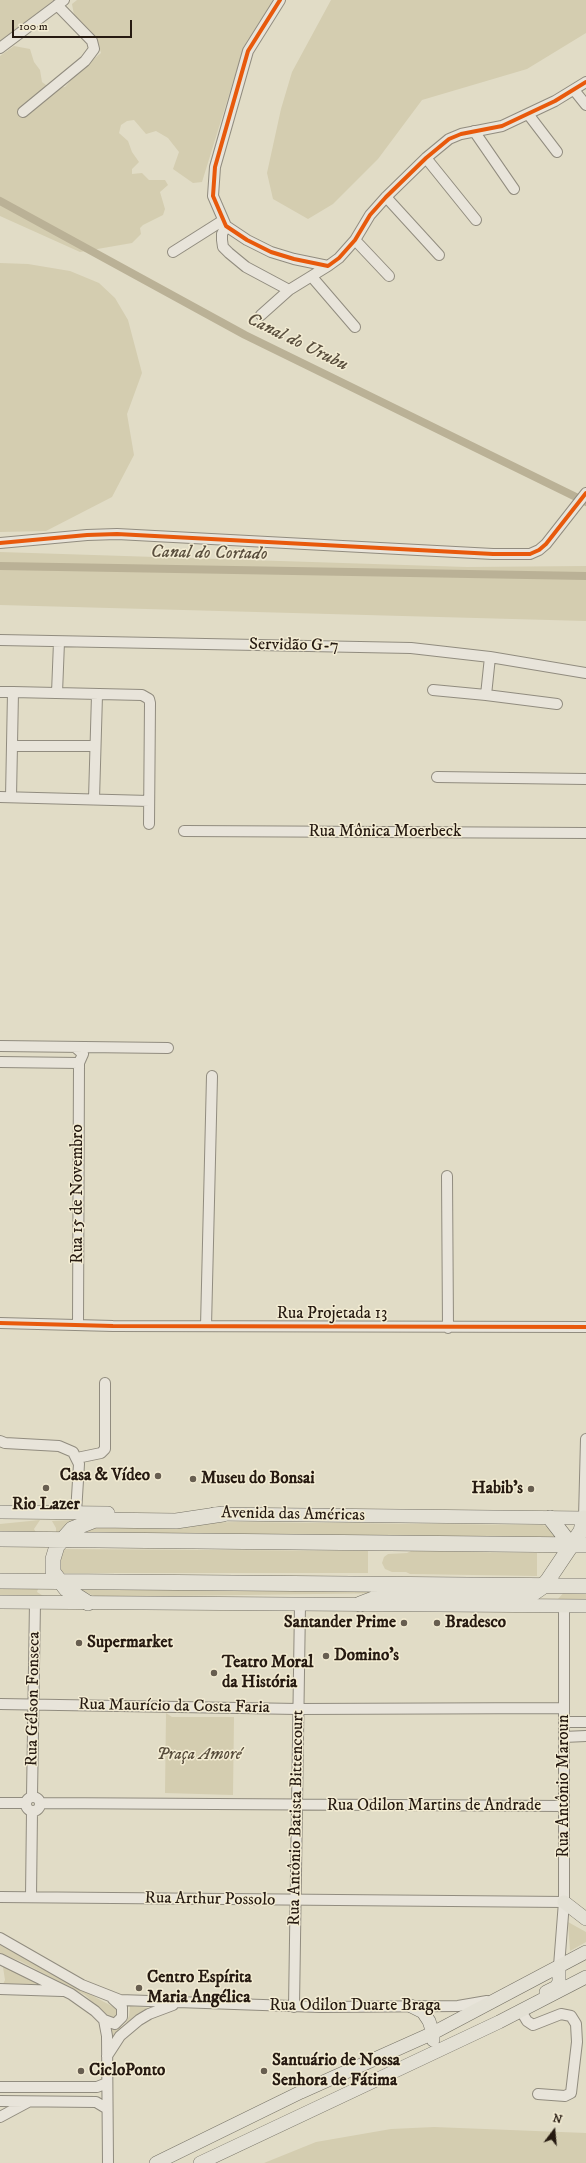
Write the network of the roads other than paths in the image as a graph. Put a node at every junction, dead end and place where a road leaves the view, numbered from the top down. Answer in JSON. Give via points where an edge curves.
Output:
{"nodes":[{"id":1,"x":280,"y":0,"type":"edge"},
{"id":2,"x":60,"y":3,"type":"edge"},
{"id":3,"x":0,"y":48,"type":"edge"},
{"id":4,"x":586,"y":82,"type":"edge"},
{"id":5,"x":574,"y":90,"type":"junction"},
{"id":6,"x":586,"y":105,"type":"edge"},
{"id":7,"x":23,"y":112,"type":"dead end"},
{"id":8,"x":528,"y":114,"type":"junction"},
{"id":9,"x":474,"y":131,"type":"junction"},
{"id":10,"x":557,"y":152,"type":"dead end"},
{"id":11,"x":426,"y":158,"type":"junction"},
{"id":12,"x":514,"y":189,"type":"dead end"},
{"id":13,"x":386,"y":197,"type":"junction"},
{"id":14,"x":476,"y":220,"type":"dead end"},
{"id":15,"x":224,"y":223,"type":"junction"},
{"id":16,"x":355,"y":240,"type":"junction"},
{"id":17,"x":173,"y":252,"type":"dead end"},
{"id":18,"x":439,"y":255,"type":"dead end"},
{"id":19,"x":328,"y":266,"type":"junction"},
{"id":20,"x":389,"y":276,"type":"dead end"},
{"id":21,"x":312,"y":277,"type":"junction"},
{"id":22,"x":289,"y":290,"type":"junction"},
{"id":23,"x":261,"y":315,"type":"dead end"},
{"id":24,"x":356,"y":327,"type":"dead end"},
{"id":25,"x":586,"y":493,"type":"edge"},
{"id":26,"x":0,"y":543,"type":"edge"},
{"id":27,"x":0,"y":640,"type":"edge"},
{"id":28,"x":59,"y":642,"type":"junction"},
{"id":29,"x":490,"y":657,"type":"junction"},
{"id":30,"x":586,"y":673,"type":"edge"},
{"id":31,"x":433,"y":690,"type":"dead end"},
{"id":32,"x":0,"y":692,"type":"edge"},
{"id":33,"x":13,"y":692,"type":"junction"},
{"id":34,"x":57,"y":693,"type":"junction"},
{"id":35,"x":97,"y":695,"type":"junction"},
{"id":36,"x":486,"y":695,"type":"junction"},
{"id":37,"x":557,"y":704,"type":"dead end"},
{"id":38,"x":12,"y":746,"type":"junction"},
{"id":39,"x":95,"y":746,"type":"junction"},
{"id":40,"x":437,"y":777,"type":"dead end"},
{"id":41,"x":586,"y":779,"type":"edge"},
{"id":42,"x":0,"y":797,"type":"edge"},
{"id":43,"x":11,"y":797,"type":"junction"},
{"id":44,"x":94,"y":799,"type":"junction"},
{"id":45,"x":149,"y":801,"type":"junction"},
{"id":46,"x":149,"y":824,"type":"dead end"},
{"id":47,"x":184,"y":831,"type":"dead end"},
{"id":48,"x":586,"y":833,"type":"edge"},
{"id":49,"x":0,"y":1046,"type":"edge"},
{"id":50,"x":75,"y":1047,"type":"junction"},
{"id":51,"x":168,"y":1048,"type":"dead end"},
{"id":52,"x":0,"y":1062,"type":"edge"},
{"id":53,"x":79,"y":1063,"type":"junction"},
{"id":54,"x":212,"y":1076,"type":"dead end"},
{"id":55,"x":447,"y":1176,"type":"dead end"},
{"id":56,"x":0,"y":1323,"type":"edge"},
{"id":57,"x":78,"y":1325,"type":"junction"},
{"id":58,"x":206,"y":1326,"type":"junction"},
{"id":59,"x":586,"y":1327,"type":"edge"},
{"id":60,"x":448,"y":1328,"type":"junction"},
{"id":61,"x":105,"y":1383,"type":"dead end"},
{"id":62,"x":586,"y":1439,"type":"edge"},
{"id":63,"x":0,"y":1441,"type":"edge"},
{"id":64,"x":78,"y":1458,"type":"junction"},
{"id":65,"x":0,"y":1512,"type":"edge"},
{"id":66,"x":76,"y":1513,"type":"junction"},
{"id":67,"x":223,"y":1514,"type":"junction"},
{"id":68,"x":550,"y":1518,"type":"junction"},
{"id":69,"x":585,"y":1518,"type":"edge"},
{"id":70,"x":0,"y":1539,"type":"edge"},
{"id":71,"x":61,"y":1540,"type":"junction"},
{"id":72,"x":570,"y":1545,"type":"junction"},
{"id":73,"x":586,"y":1545,"type":"edge"},
{"id":74,"x":0,"y":1581,"type":"edge"},
{"id":75,"x":59,"y":1582,"type":"junction"},
{"id":76,"x":543,"y":1586,"type":"junction"},
{"id":77,"x":586,"y":1586,"type":"edge"},
{"id":78,"x":0,"y":1602,"type":"edge"},
{"id":79,"x":35,"y":1602,"type":"junction"},
{"id":80,"x":88,"y":1603,"type":"junction"},
{"id":81,"x":360,"y":1604,"type":"junction"},
{"id":82,"x":300,"y":1605,"type":"junction"},
{"id":83,"x":564,"y":1606,"type":"junction"},
{"id":84,"x":586,"y":1606,"type":"edge"},
{"id":85,"x":0,"y":1704,"type":"edge"},
{"id":86,"x":34,"y":1704,"type":"junction"},
{"id":87,"x":564,"y":1708,"type":"junction"},
{"id":88,"x":298,"y":1709,"type":"junction"},
{"id":89,"x":564,"y":1722,"type":"junction"},
{"id":90,"x":586,"y":1722,"type":"edge"},
{"id":91,"x":586,"y":1736,"type":"edge"},
{"id":92,"x":564,"y":1737,"type":"junction"},
{"id":93,"x":0,"y":1803,"type":"edge"},
{"id":94,"x":32,"y":1803,"type":"junction"},
{"id":95,"x":296,"y":1805,"type":"junction"},
{"id":96,"x":564,"y":1806,"type":"junction"},
{"id":97,"x":0,"y":1897,"type":"edge"},
{"id":98,"x":31,"y":1897,"type":"junction"},
{"id":99,"x":295,"y":1901,"type":"junction"},
{"id":100,"x":564,"y":1902,"type":"junction"},
{"id":101,"x":586,"y":1919,"type":"edge"},
{"id":102,"x":0,"y":1938,"type":"edge"},
{"id":103,"x":586,"y":1952,"type":"edge"},
{"id":104,"x":0,"y":1960,"type":"edge"},
{"id":105,"x":559,"y":1966,"type":"junction"},
{"id":106,"x":586,"y":1977,"type":"edge"},
{"id":107,"x":0,"y":1989,"type":"edge"},
{"id":108,"x":71,"y":1994,"type":"junction"},
{"id":109,"x":110,"y":1997,"type":"junction"},
{"id":110,"x":500,"y":1998,"type":"junction"},
{"id":111,"x":185,"y":2002,"type":"junction"},
{"id":112,"x":411,"y":2006,"type":"junction"},
{"id":113,"x":294,"y":2007,"type":"junction"},
{"id":114,"x":521,"y":2011,"type":"junction"},
{"id":115,"x":104,"y":2020,"type":"junction"},
{"id":116,"x":486,"y":2028,"type":"junction"},
{"id":117,"x":433,"y":2033,"type":"junction"},
{"id":118,"x":107,"y":2057,"type":"junction"},
{"id":119,"x":369,"y":2082,"type":"junction"},
{"id":120,"x":107,"y":2084,"type":"junction"},
{"id":121,"x":0,"y":2087,"type":"edge"},
{"id":122,"x":538,"y":2094,"type":"dead end"},
{"id":123,"x":0,"y":2102,"type":"edge"},
{"id":124,"x":29,"y":2102,"type":"junction"},
{"id":125,"x":106,"y":2108,"type":"junction"},
{"id":126,"x":0,"y":2117,"type":"edge"},
{"id":127,"x":108,"y":2163,"type":"edge"},
{"id":128,"x":156,"y":2163,"type":"edge"},
{"id":129,"x":200,"y":2163,"type":"edge"}],
"edges":[{"from":1,"to":15,"type":"street","via":[[248,51],[215,168],[213,196]]},
{"from":2,"to":3,"type":"street"},
{"from":2,"to":7,"type":"street","via":[[92,41],[94,49],[85,61]]},
{"from":4,"to":5,"type":"street"},
{"from":5,"to":6,"type":"street"},
{"from":5,"to":8,"type":"street"},
{"from":8,"to":9,"type":"street","via":[[502,126]]},
{"from":8,"to":10,"type":"street"},
{"from":9,"to":11,"type":"street","via":[[449,139]]},
{"from":9,"to":12,"type":"street"},
{"from":11,"to":13,"type":"street"},
{"from":11,"to":14,"type":"street"},
{"from":13,"to":16,"type":"street","via":[[370,215]]},
{"from":13,"to":18,"type":"street"},
{"from":15,"to":17,"type":"street"},
{"from":15,"to":19,"type":"street","via":[[247,240],[271,252]]},
{"from":15,"to":22,"type":"street","via":[[223,246],[229,253],[246,267]]},
{"from":16,"to":19,"type":"street"},
{"from":16,"to":20,"type":"street"},
{"from":19,"to":21,"type":"street"},
{"from":21,"to":22,"type":"street"},
{"from":21,"to":24,"type":"street"},
{"from":22,"to":23,"type":"street"},
{"from":25,"to":26,"type":"street","via":[[546,544],[530,554],[117,534]]},
{"from":27,"to":28,"type":"street","name":"Servidão G-7"},
{"from":28,"to":29,"type":"street","name":"Servidão G-7","via":[[410,648]]},
{"from":28,"to":34,"type":"street"},
{"from":29,"to":30,"type":"street","name":"Servidão G-7"},
{"from":29,"to":36,"type":"street"},
{"from":31,"to":36,"type":"street"},
{"from":32,"to":33,"type":"street"},
{"from":33,"to":34,"type":"street"},
{"from":33,"to":38,"type":"street"},
{"from":34,"to":35,"type":"street"},
{"from":35,"to":39,"type":"street"},
{"from":35,"to":45,"type":"street","via":[[142,695],[149,699]]},
{"from":36,"to":37,"type":"street"},
{"from":38,"to":39,"type":"street"},
{"from":38,"to":43,"type":"street"},
{"from":39,"to":44,"type":"street"},
{"from":40,"to":41,"type":"street"},
{"from":42,"to":43,"type":"street"},
{"from":43,"to":44,"type":"street"},
{"from":44,"to":45,"type":"street"},
{"from":45,"to":46,"type":"street"},
{"from":47,"to":48,"type":"street","name":"Rua Mônica Moerbeck"},
{"from":49,"to":50,"type":"street"},
{"from":50,"to":51,"type":"street"},
{"from":50,"to":53,"type":"street","name":"Rua 15 de Novembro","via":[[83,1054]]},
{"from":52,"to":53,"type":"street"},
{"from":53,"to":57,"type":"street","name":"Rua 15 de Novembro"},
{"from":54,"to":58,"type":"street"},
{"from":55,"to":60,"type":"street"},
{"from":56,"to":57,"type":"street","name":"Rua Projetada 13"},
{"from":57,"to":58,"type":"street","name":"Rua Projetada 13"},
{"from":58,"to":60,"type":"street","name":"Rua Projetada 13"},
{"from":59,"to":60,"type":"street","name":"Rua Projetada 13"},
{"from":61,"to":64,"type":"street","via":[[106,1449]]},
{"from":62,"to":69,"type":"street"},
{"from":63,"to":64,"type":"street","via":[[60,1446],[73,1452]]},
{"from":64,"to":66,"type":"street"},
{"from":65,"to":66,"type":"main road","name":"Avenida das Américas"},
{"from":66,"to":67,"type":"main road","name":"Avenida das Américas"},
{"from":67,"to":68,"type":"main road","name":"Avenida das Américas"},
{"from":67,"to":71,"type":"highway","via":[[176,1521],[95,1520],[72,1529]]},
{"from":68,"to":69,"type":"main road","name":"Avenida das Américas"},
{"from":68,"to":72,"type":"highway"},
{"from":69,"to":72,"type":"highway","via":[[581,1531]]},
{"from":70,"to":71,"type":"highway","name":"Avenida das Américas"},
{"from":71,"to":72,"type":"highway","name":"Avenida das Américas"},
{"from":71,"to":75,"type":"highway","via":[[54,1553],[52,1565]]},
{"from":72,"to":73,"type":"highway","name":"Avenida das Américas"},
{"from":72,"to":76,"type":"highway"},
{"from":74,"to":75,"type":"highway"},
{"from":75,"to":76,"type":"highway"},
{"from":75,"to":80,"type":"highway","via":[[71,1594]]},
{"from":76,"to":77,"type":"highway"},
{"from":76,"to":81,"type":"highway","via":[[528,1597],[381,1596]]},
{"from":78,"to":79,"type":"main road"},
{"from":79,"to":80,"type":"main road"},
{"from":79,"to":86,"type":"street","name":"Rua Gélson Fonseca"},
{"from":80,"to":82,"type":"main road"},
{"from":81,"to":82,"type":"main road"},
{"from":81,"to":83,"type":"main road"},
{"from":82,"to":88,"type":"street","name":"Rua Antônio Batista Bittencourt"},
{"from":83,"to":84,"type":"main road"},
{"from":83,"to":87,"type":"street","name":"Rua Antônio Maroun"},
{"from":85,"to":86,"type":"street","name":"Rua Maurício da Costa Faria"},
{"from":86,"to":88,"type":"street","name":"Rua Maurício da Costa Faria"},
{"from":86,"to":94,"type":"street","name":"Rua Gélson Fonseca"},
{"from":87,"to":88,"type":"street","name":"Rua Maurício da Costa Faria"},
{"from":87,"to":89,"type":"street","name":"Rua Antônio Maroun"},
{"from":88,"to":95,"type":"street","name":"Rua Antônio Batista Bittencourt"},
{"from":89,"to":90,"type":"street"},
{"from":89,"to":92,"type":"street","name":"Rua Antônio Maroun"},
{"from":91,"to":92,"type":"street"},
{"from":92,"to":96,"type":"street","name":"Rua Antônio Maroun"},
{"from":93,"to":94,"type":"street","name":"Rua Odilon Martins de Andrade"},
{"from":94,"to":95,"type":"street","name":"Rua Odilon Martins de Andrade"},
{"from":94,"to":98,"type":"street","name":"Rua Gélson Fonseca"},
{"from":95,"to":96,"type":"street","name":"Rua Odilon Martins de Andrade"},
{"from":95,"to":99,"type":"street","name":"Rua Antônio Batista Bittencourt"},
{"from":96,"to":100,"type":"street","name":"Rua Antônio Maroun"},
{"from":97,"to":98,"type":"street","name":"Rua Arthur Possolo"},
{"from":98,"to":99,"type":"street","name":"Rua Arthur Possolo"},
{"from":99,"to":100,"type":"street","name":"Rua Arthur Possolo"},
{"from":99,"to":113,"type":"street","name":"Rua Antônio Batista Bittencourt"},
{"from":100,"to":101,"type":"main road"},
{"from":100,"to":105,"type":"street","name":"Rua Antônio Maroun"},
{"from":102,"to":109,"type":"street","name":"Rua Odilon Duarte Braga","via":[[82,1985]]},
{"from":103,"to":105,"type":"main road"},
{"from":104,"to":108,"type":"street"},
{"from":105,"to":110,"type":"main road"},
{"from":105,"to":116,"type":"main road","via":[[559,1982],[556,1987],[492,2022]]},
{"from":106,"to":114,"type":"main road"},
{"from":107,"to":108,"type":"street","via":[[50,1990]]},
{"from":108,"to":115,"type":"street"},
{"from":109,"to":111,"type":"street","name":"Rua Odilon Duarte Braga","via":[[133,2002]]},
{"from":109,"to":115,"type":"street","via":[[120,2005],[123,2014],[115,2024]]},
{"from":110,"to":112,"type":"street","name":"Rua Odilon Duarte Braga","via":[[458,2006]]},
{"from":110,"to":117,"type":"main road"},
{"from":111,"to":113,"type":"street","name":"Rua Odilon Duarte Braga"},
{"from":111,"to":118,"type":"street","name":"Rua Odilon Duarte Braga","via":[[161,2009],[139,2020],[120,2036]]},
{"from":112,"to":113,"type":"street","name":"Rua Odilon Duarte Braga"},
{"from":112,"to":117,"type":"main road","via":[[426,2015]]},
{"from":114,"to":116,"type":"main road"},
{"from":114,"to":122,"type":"street","via":[[533,2025],[561,2014],[571,2016],[576,2024],[577,2042],[571,2093],[565,2096]]},
{"from":115,"to":118,"type":"street"},
{"from":116,"to":119,"type":"main road"},
{"from":117,"to":119,"type":"main road","via":[[430,2047],[373,2077]]},
{"from":117,"to":128,"type":"main road","via":[[301,2092]]},
{"from":118,"to":120,"type":"street"},
{"from":119,"to":129,"type":"main road"},
{"from":120,"to":121,"type":"street","via":[[97,2087]]},
{"from":120,"to":125,"type":"street"},
{"from":123,"to":124,"type":"street"},
{"from":124,"to":125,"type":"street","via":[[96,2102]]},
{"from":124,"to":126,"type":"street"},
{"from":125,"to":127,"type":"street"}]}
